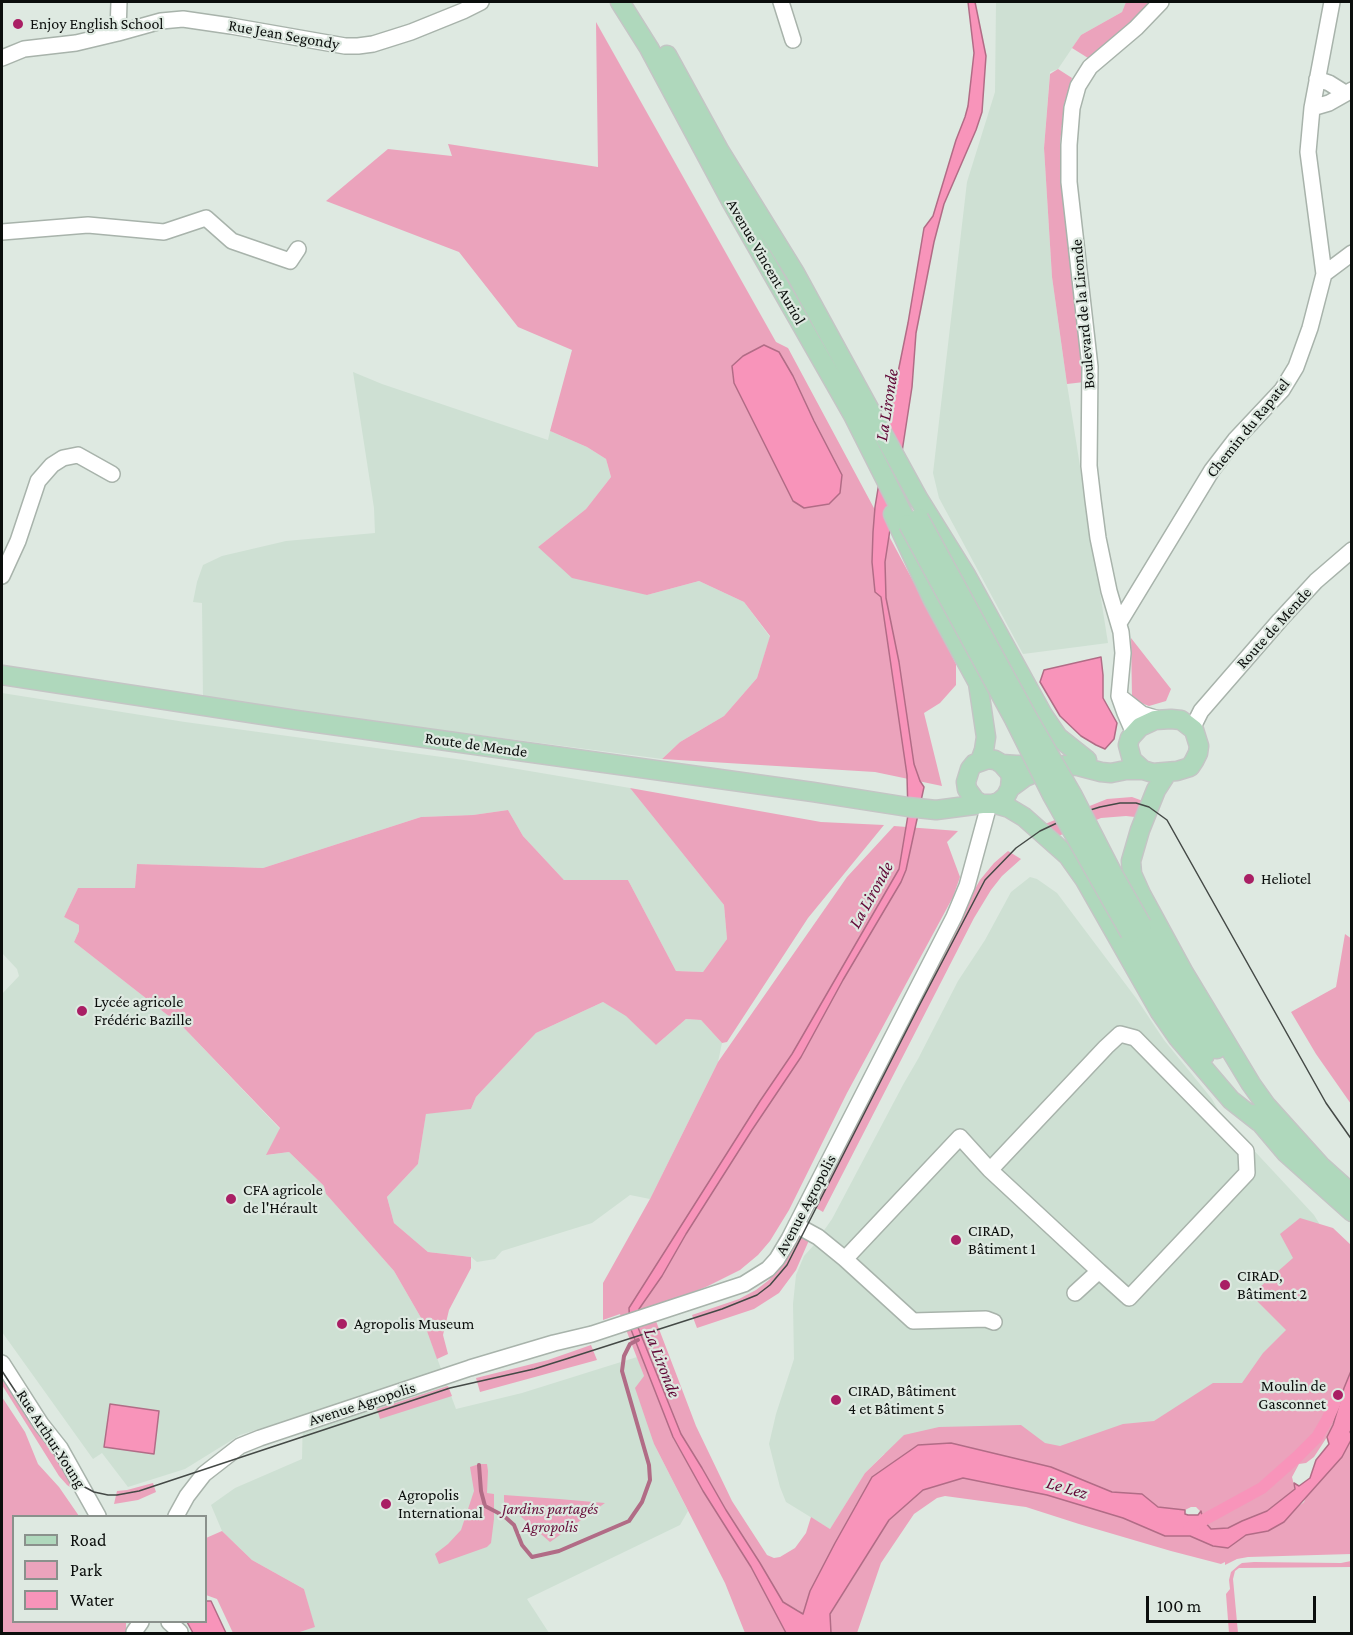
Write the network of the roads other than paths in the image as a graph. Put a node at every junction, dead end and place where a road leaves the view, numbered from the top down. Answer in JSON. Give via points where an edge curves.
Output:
{"nodes":[{"id":1,"x":119,"y":2,"type":"edge"},
{"id":2,"x":481,"y":2,"type":"edge"},
{"id":3,"x":620,"y":2,"type":"edge"},
{"id":4,"x":635,"y":2,"type":"edge"},
{"id":5,"x":781,"y":2,"type":"edge"},
{"id":6,"x":1161,"y":2,"type":"edge"},
{"id":7,"x":1332,"y":2,"type":"edge"},
{"id":8,"x":118,"y":33,"type":"junction"},
{"id":9,"x":793,"y":39,"type":"dead end"},
{"id":10,"x":2,"y":58,"type":"edge"},
{"id":11,"x":1317,"y":79,"type":"junction"},
{"id":12,"x":1348,"y":91,"type":"edge"},
{"id":13,"x":1312,"y":108,"type":"junction"},
{"id":14,"x":719,"y":150,"type":"junction"},
{"id":15,"x":2,"y":232,"type":"edge"},
{"id":16,"x":298,"y":249,"type":"dead end"},
{"id":17,"x":1352,"y":254,"type":"edge"},
{"id":18,"x":1323,"y":274,"type":"junction"},
{"id":19,"x":112,"y":474,"type":"dead end"},
{"id":20,"x":900,"y":474,"type":"junction"},
{"id":21,"x":904,"y":515,"type":"junction"},
{"id":22,"x":1352,"y":550,"type":"edge"},
{"id":23,"x":2,"y":576,"type":"edge"},
{"id":24,"x":1119,"y":623,"type":"junction"},
{"id":25,"x":2,"y":675,"type":"edge"},
{"id":26,"x":1119,"y":696,"type":"junction"},
{"id":27,"x":1162,"y":720,"type":"junction"},
{"id":28,"x":1187,"y":725,"type":"junction"},
{"id":29,"x":1135,"y":731,"type":"junction"},
{"id":30,"x":1129,"y":752,"type":"junction"},
{"id":31,"x":1087,"y":760,"type":"junction"},
{"id":32,"x":980,"y":761,"type":"junction"},
{"id":33,"x":1002,"y":764,"type":"junction"},
{"id":34,"x":1143,"y":770,"type":"junction"},
{"id":35,"x":1167,"y":773,"type":"junction"},
{"id":36,"x":1010,"y":788,"type":"junction"},
{"id":37,"x":967,"y":789,"type":"junction"},
{"id":38,"x":988,"y":804,"type":"junction"},
{"id":39,"x":951,"y":808,"type":"junction"},
{"id":40,"x":1136,"y":929,"type":"junction"},
{"id":41,"x":1259,"y":1122,"type":"junction"},
{"id":42,"x":1320,"y":1165,"type":"junction"},
{"id":43,"x":990,"y":1170,"type":"junction"},
{"id":44,"x":1352,"y":1194,"type":"edge"},
{"id":45,"x":1352,"y":1212,"type":"edge"},
{"id":46,"x":798,"y":1220,"type":"junction"},
{"id":47,"x":856,"y":1246,"type":"junction"},
{"id":48,"x":845,"y":1259,"type":"junction"},
{"id":49,"x":1099,"y":1271,"type":"junction"},
{"id":50,"x":1075,"y":1293,"type":"dead end"},
{"id":51,"x":994,"y":1322,"type":"dead end"},
{"id":52,"x":2,"y":1363,"type":"edge"},
{"id":53,"x":96,"y":1512,"type":"edge"},
{"id":54,"x":177,"y":1515,"type":"edge"}],
"edges":[{"from":1,"to":8,"type":"street"},
{"from":2,"to":8,"type":"street","name":"Rue Jean Segondy","via":[[411,32],[358,46],[183,19]]},
{"from":3,"to":21,"type":"main road","name":"Avenue Vincent Auriol","via":[[853,415],[879,477]]},
{"from":4,"to":14,"type":"main road","name":"Avenue Vincent Auriol"},
{"from":5,"to":9,"type":"street"},
{"from":6,"to":24,"type":"street","name":"Boulevard de la Lironde","via":[[1090,68],[1078,86],[1069,145],[1069,182],[1090,367],[1089,466],[1098,538]]},
{"from":7,"to":11,"type":"street","name":"Chemin du Rapatel"},
{"from":8,"to":10,"type":"street","name":"Rue Jean Segondy","via":[[24,50]]},
{"from":11,"to":12,"type":"street"},
{"from":11,"to":13,"type":"street","name":"Chemin du Rapatel"},
{"from":12,"to":13,"type":"street"},
{"from":13,"to":18,"type":"street","name":"Chemin du Rapatel","via":[[1308,152]]},
{"from":14,"to":20,"type":"main road","name":"Avenue Vincent Auriol","via":[[882,450]]},
{"from":14,"to":20,"type":"main road","via":[[795,273],[881,431]]},
{"from":15,"to":16,"type":"street","via":[[88,225],[164,232],[206,219],[232,241],[290,261]]},
{"from":17,"to":18,"type":"street"},
{"from":18,"to":24,"type":"street","name":"Chemin du Rapatel","via":[[1296,367],[1282,390],[1212,470]]},
{"from":19,"to":23,"type":"street","via":[[78,455],[52,465],[38,481]]},
{"from":20,"to":21,"type":"main road","name":"Avenue Vincent Auriol"},
{"from":20,"to":31,"type":"main road","via":[[966,575],[1043,715],[1058,737]]},
{"from":21,"to":32,"type":"main road","via":[[933,600],[978,683],[986,737]]},
{"from":21,"to":40,"type":"main road","bridge":true,"via":[[1073,795]]},
{"from":22,"to":28,"type":"street","name":"Route de Mende","via":[[1316,581],[1201,711],[1194,725]]},
{"from":24,"to":26,"type":"street","name":"Boulevard de la Lironde"},
{"from":25,"to":39,"type":"main road","name":"Route de Mende","via":[[878,803],[936,810]]},
{"from":26,"to":27,"type":"street","via":[[1142,714]]},
{"from":26,"to":29,"type":"street","name":"Boulevard de la Lironde"},
{"from":27,"to":28,"type":"main road"},
{"from":27,"to":29,"type":"main road"},
{"from":28,"to":35,"type":"main road","via":[[1199,746],[1198,753],[1190,767]]},
{"from":29,"to":30,"type":"main road"},
{"from":30,"to":31,"type":"main road","via":[[1111,761]]},
{"from":30,"to":34,"type":"main road"},
{"from":31,"to":33,"type":"main road","via":[[1071,757],[1028,765]]},
{"from":32,"to":33,"type":"main road","via":[[988,759]]},
{"from":32,"to":37,"type":"main road","via":[[970,769]]},
{"from":33,"to":36,"type":"main road","via":[[1011,777]]},
{"from":34,"to":35,"type":"main road"},
{"from":34,"to":36,"type":"main road","via":[[1101,772],[1066,765],[1025,777]]},
{"from":35,"to":42,"type":"main road","via":[[1140,830],[1131,861],[1132,874],[1184,973],[1251,1084]]},
{"from":36,"to":38,"type":"main road","via":[[1006,796]]},
{"from":37,"to":38,"type":"main road","via":[[975,800]]},
{"from":37,"to":39,"type":"main road"},
{"from":38,"to":39,"type":"main road","name":"Route de Mende"},
{"from":38,"to":41,"type":"main road","via":[[1009,808],[1024,817],[1068,856],[1178,1038],[1231,1100]]},
{"from":38,"to":46,"type":"street","name":"Avenue Agropolis","via":[[967,886],[954,917]]},
{"from":40,"to":41,"type":"main road","via":[[1166,997],[1203,1053]]},
{"from":40,"to":42,"type":"main road","via":[[1248,1092]]},
{"from":41,"to":45,"type":"main road"},
{"from":42,"to":44,"type":"main road"},
{"from":43,"to":47,"type":"street","via":[[960,1137]]},
{"from":43,"to":49,"type":"street"},
{"from":43,"to":49,"type":"street","via":[[1120,1034],[1135,1038],[1246,1151],[1247,1173],[1129,1298]]},
{"from":46,"to":47,"type":"street","via":[[843,1245]]},
{"from":46,"to":48,"type":"street"},
{"from":46,"to":54,"type":"street","name":"Avenue Agropolis","via":[[777,1259],[744,1284],[592,1334],[458,1372],[240,1446],[204,1474]]},
{"from":47,"to":48,"type":"street"},
{"from":48,"to":51,"type":"street","via":[[913,1321]]},
{"from":49,"to":50,"type":"street"},
{"from":52,"to":53,"type":"street","name":"Rue Arthur Young","via":[[60,1448]]}]}
